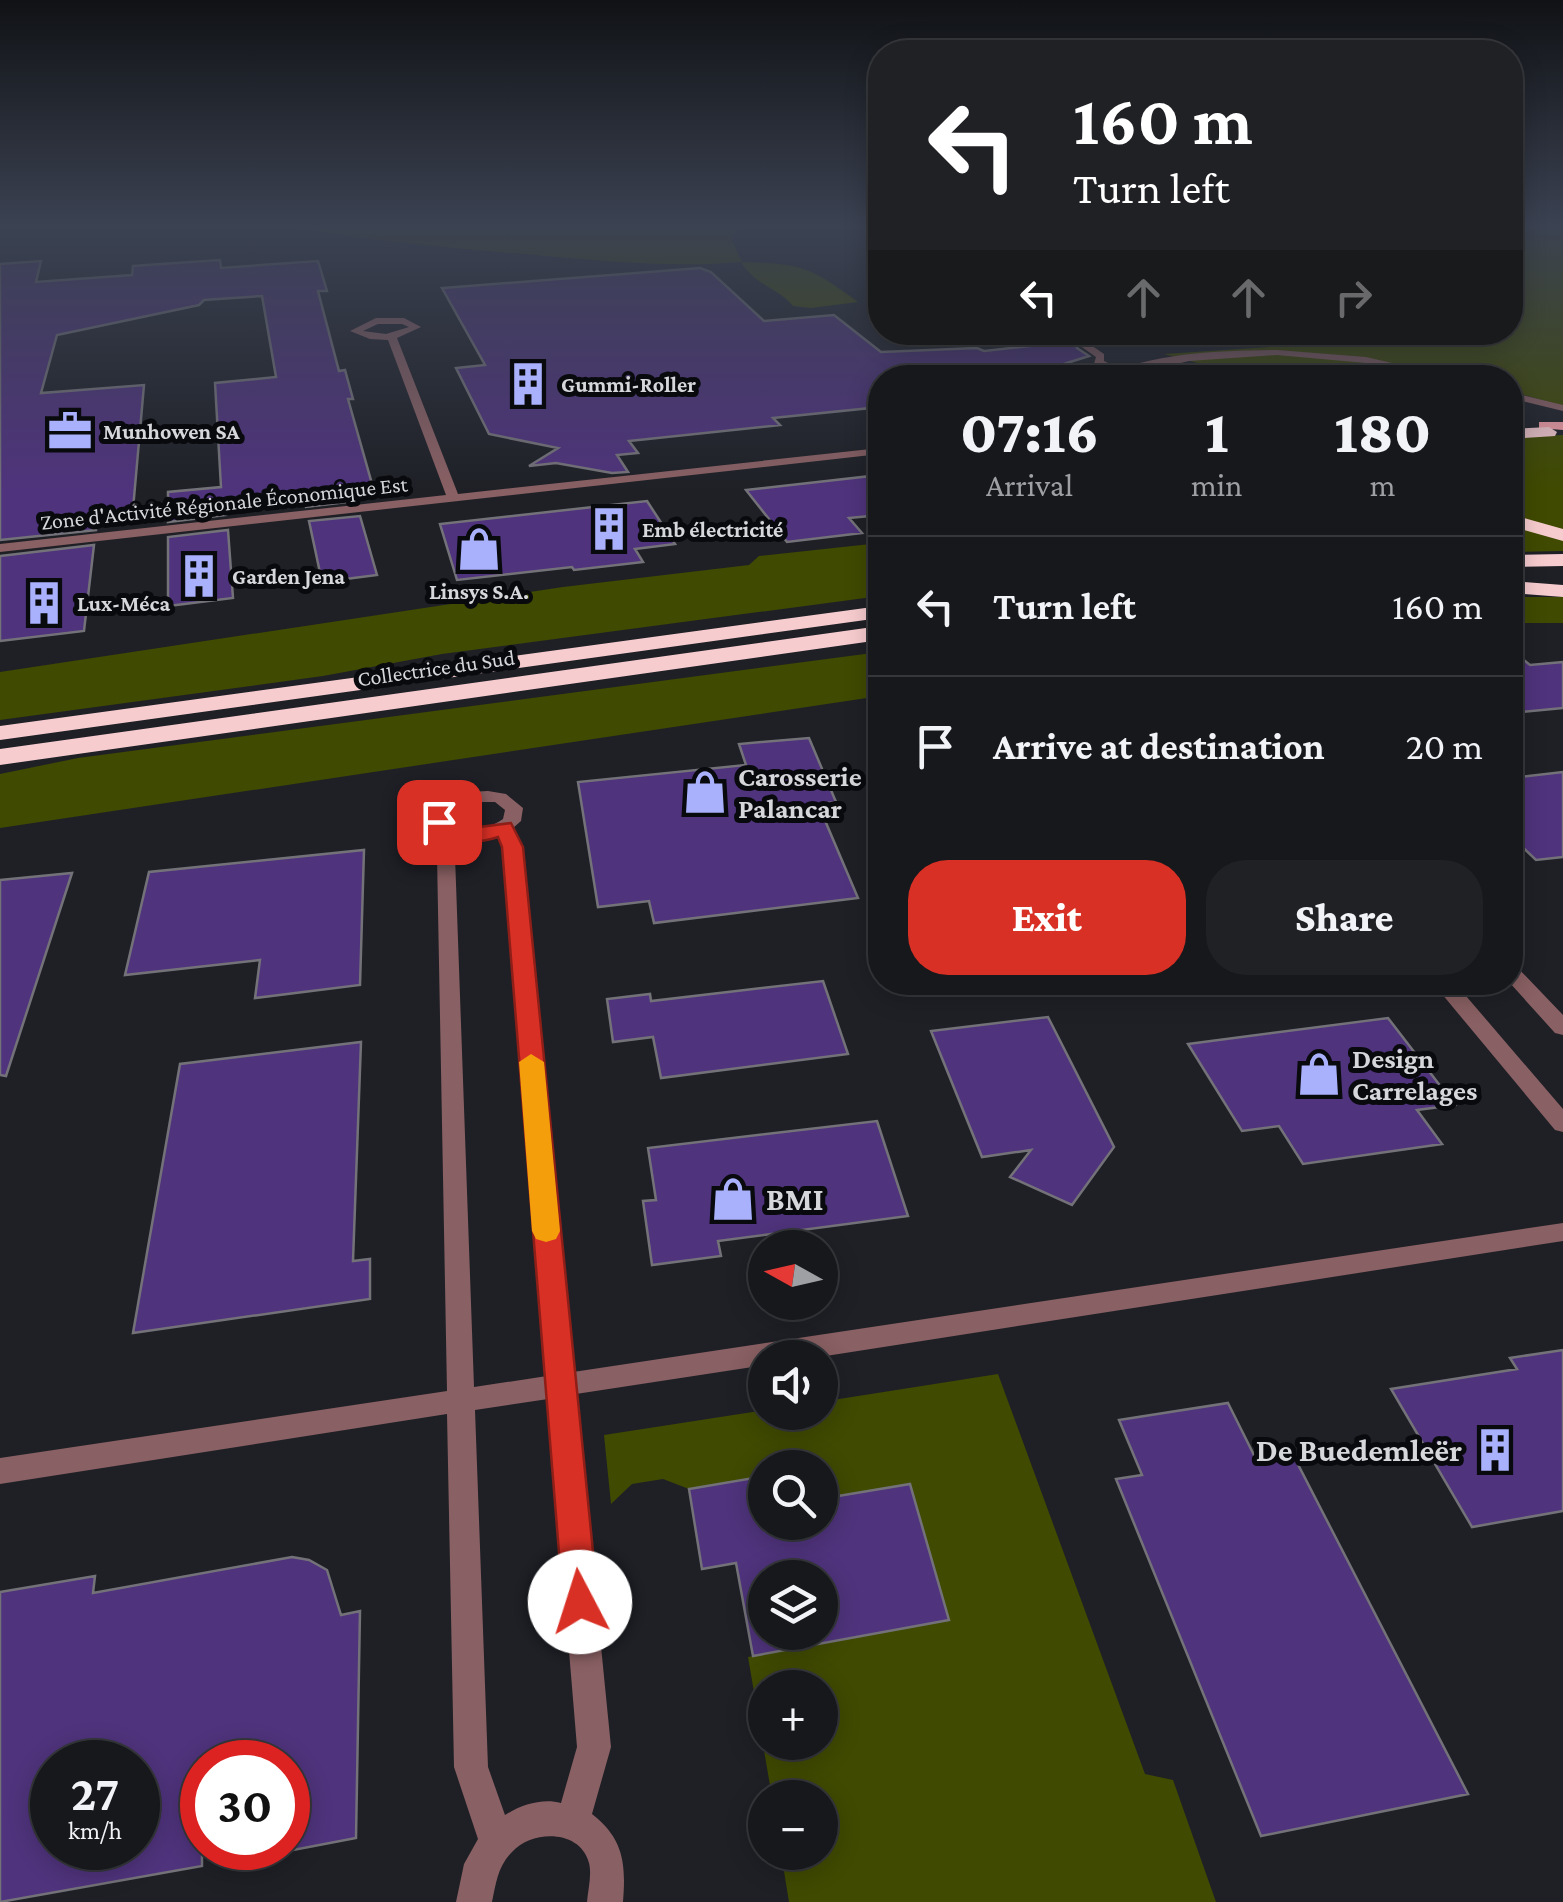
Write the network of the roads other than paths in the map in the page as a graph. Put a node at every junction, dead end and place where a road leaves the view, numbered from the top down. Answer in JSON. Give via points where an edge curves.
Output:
{"nodes":[{"id":1,"x":391,"y":336,"type":"junction"},
{"id":2,"x":1085,"y":345,"type":"edge"},
{"id":3,"x":1105,"y":365,"type":"edge"},
{"id":4,"x":1156,"y":365,"type":"edge"},
{"id":5,"x":1389,"y":365,"type":"edge"},
{"id":6,"x":1523,"y":398,"type":"edge"},
{"id":7,"x":1523,"y":404,"type":"edge"},
{"id":8,"x":1563,"y":408,"type":"edge"},
{"id":9,"x":1555,"y":429,"type":"edge"},
{"id":10,"x":1523,"y":430,"type":"edge"},
{"id":11,"x":868,"y":452,"type":"edge"},
{"id":12,"x":452,"y":498,"type":"junction"},
{"id":13,"x":1523,"y":524,"type":"edge"},
{"id":14,"x":1563,"y":535,"type":"edge"},
{"id":15,"x":0,"y":548,"type":"edge"},
{"id":16,"x":1563,"y":560,"type":"edge"},
{"id":17,"x":1523,"y":561,"type":"edge"},
{"id":18,"x":1523,"y":578,"type":"edge"},
{"id":19,"x":1563,"y":578,"type":"edge"},
{"id":20,"x":1523,"y":588,"type":"edge"},
{"id":21,"x":1563,"y":591,"type":"edge"},
{"id":22,"x":868,"y":614,"type":"edge"},
{"id":23,"x":868,"y":635,"type":"edge"},
{"id":24,"x":0,"y":732,"type":"edge"},
{"id":25,"x":0,"y":757,"type":"edge"},
{"id":26,"x":504,"y":828,"type":"junction"},
{"id":27,"x":452,"y":833,"type":"junction"},
{"id":28,"x":1523,"y":984,"type":"edge"},
{"id":29,"x":1453,"y":995,"type":"edge"},
{"id":30,"x":1563,"y":1028,"type":"edge"},
{"id":31,"x":1563,"y":1124,"type":"edge"},
{"id":32,"x":1563,"y":1232,"type":"edge"},
{"id":33,"x":560,"y":1386,"type":"junction"},
{"id":34,"x":461,"y":1401,"type":"junction"},
{"id":35,"x":0,"y":1472,"type":"edge"},
{"id":36,"x":573,"y":1820,"type":"junction"},
{"id":37,"x":496,"y":1840,"type":"junction"},
{"id":38,"x":474,"y":1902,"type":"edge"},
{"id":39,"x":605,"y":1902,"type":"edge"}],
"edges":[{"from":1,"to":1,"type":"street","via":[[415,325],[386,320],[356,328],[364,336]]},
{"from":1,"to":12,"type":"street","name":"Zone d'Activité Régionale Économique Est"},
{"from":2,"to":3,"type":"street"},
{"from":4,"to":5,"type":"street","via":[[1248,354]]},
{"from":6,"to":8,"type":"street"},
{"from":7,"to":9,"type":"street"},
{"from":9,"to":10,"type":"highway"},
{"from":11,"to":12,"type":"street","name":"Zone d'Activité Régionale Économique Est"},
{"from":12,"to":15,"type":"street","name":"Zone d'Activité Régionale Économique Est"},
{"from":13,"to":14,"type":"highway"},
{"from":16,"to":17,"type":"highway"},
{"from":18,"to":19,"type":"highway"},
{"from":20,"to":21,"type":"highway"},
{"from":22,"to":24,"type":"highway","name":"Collectrice du Sud"},
{"from":23,"to":25,"type":"highway","name":"Collectrice du Sud"},
{"from":26,"to":27,"type":"street"},
{"from":26,"to":27,"type":"street","via":[[514,808],[500,798],[475,796],[452,803],[439,816]]},
{"from":26,"to":33,"type":"street","via":[[512,847]]},
{"from":27,"to":34,"type":"street","via":[[446,856]]},
{"from":28,"to":30,"type":"street"},
{"from":29,"to":31,"type":"street"},
{"from":32,"to":33,"type":"street"},
{"from":33,"to":34,"type":"street"},
{"from":33,"to":36,"type":"street","via":[[594,1747]]},
{"from":34,"to":35,"type":"street"},
{"from":34,"to":37,"type":"street","via":[[471,1767]]},
{"from":36,"to":37,"type":"street","via":[[534,1818]]},
{"from":36,"to":39,"type":"street","via":[[602,1851],[609,1874]]},
{"from":37,"to":38,"type":"street","via":[[482,1860]]}]}
